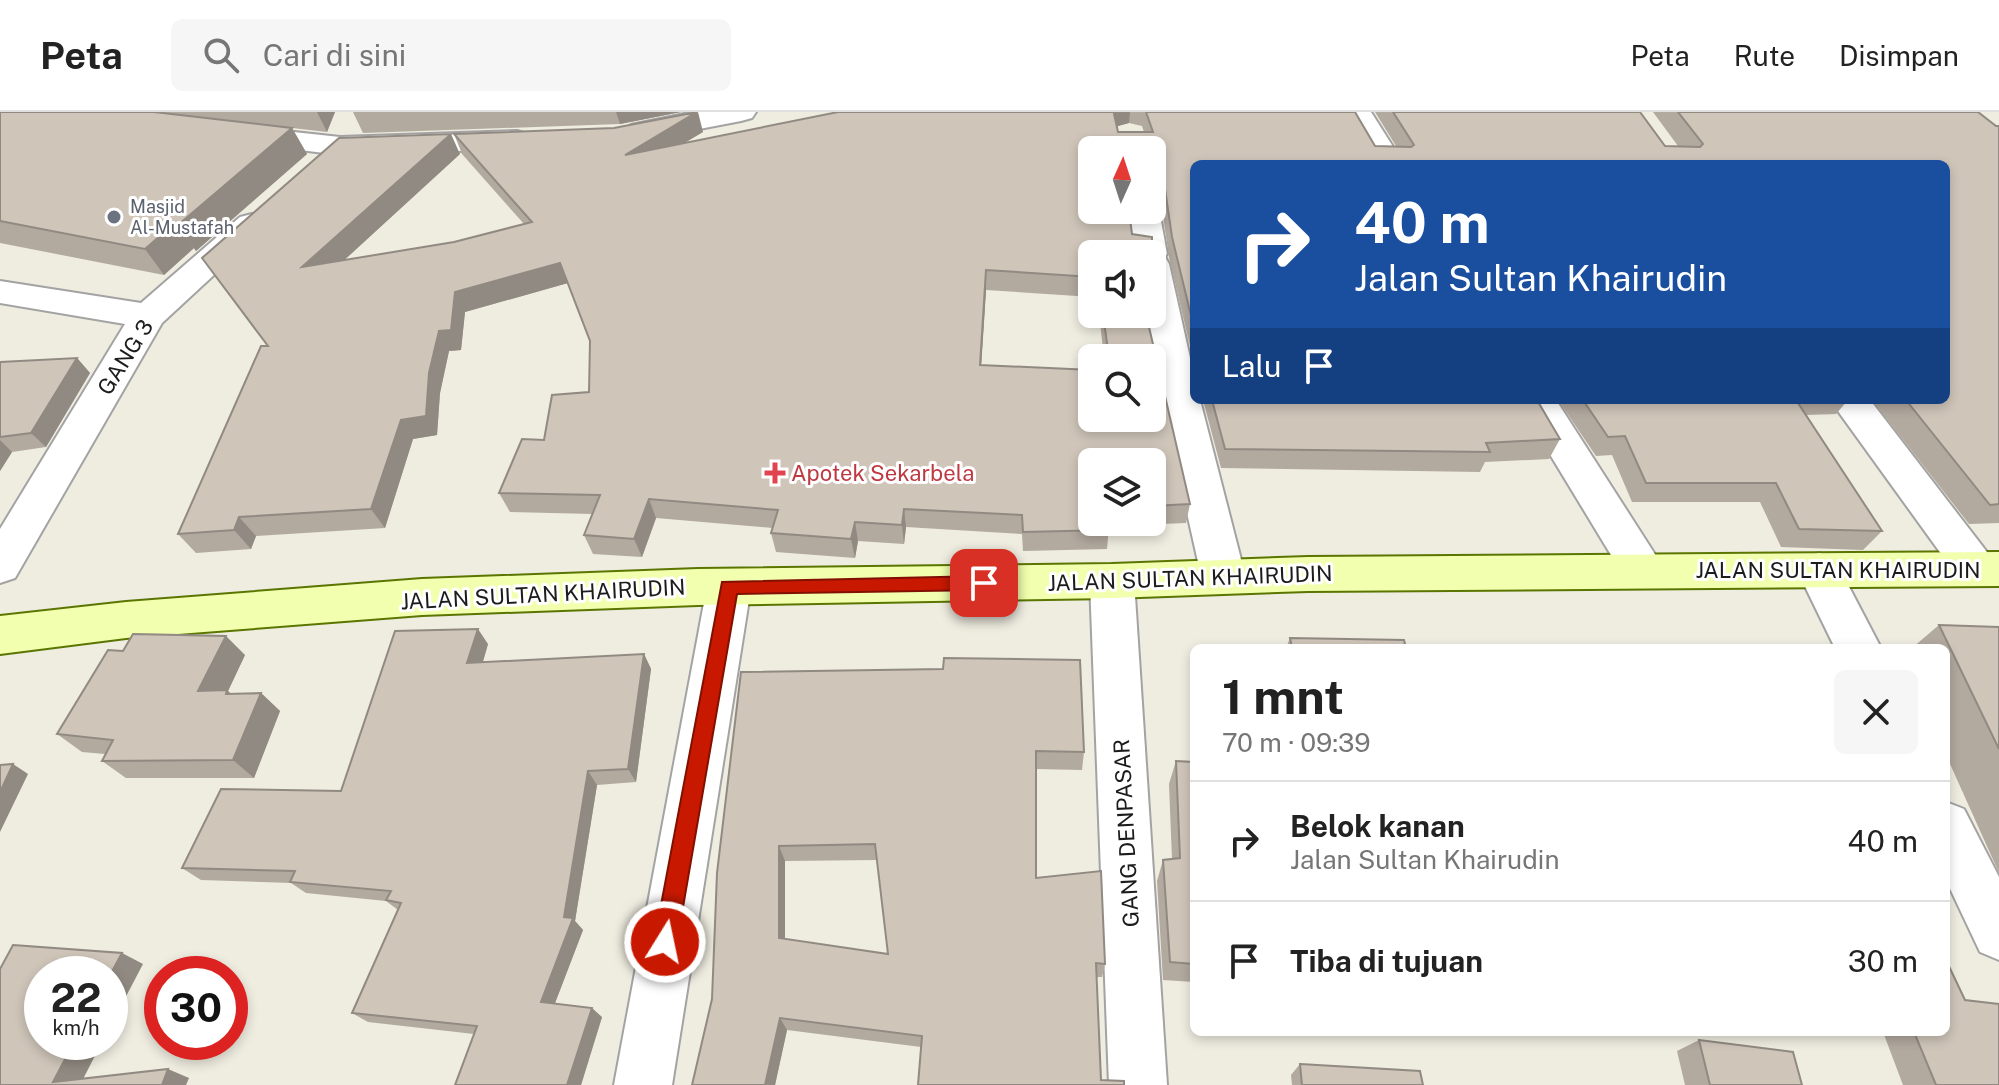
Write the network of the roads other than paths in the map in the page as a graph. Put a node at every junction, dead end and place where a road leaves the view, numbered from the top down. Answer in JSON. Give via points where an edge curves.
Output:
{"nodes":[{"id":1,"x":353,"y":112,"type":"edge"},
{"id":2,"x":741,"y":112,"type":"edge"},
{"id":3,"x":1356,"y":112,"type":"edge"},
{"id":4,"x":208,"y":131,"type":"edge"},
{"id":5,"x":620,"y":136,"type":"edge"},
{"id":6,"x":545,"y":139,"type":"edge"},
{"id":7,"x":340,"y":146,"type":"junction"},
{"id":8,"x":1386,"y":160,"type":"edge"},
{"id":9,"x":306,"y":176,"type":"edge"},
{"id":10,"x":272,"y":206,"type":"edge"},
{"id":11,"x":0,"y":292,"type":"edge"},
{"id":12,"x":148,"y":316,"type":"junction"},
{"id":13,"x":1164,"y":328,"type":"edge"},
{"id":14,"x":1539,"y":404,"type":"edge"},
{"id":15,"x":1852,"y":404,"type":"edge"},
{"id":16,"x":0,"y":566,"type":"edge"},
{"id":17,"x":1987,"y":568,"type":"edge"},
{"id":18,"x":1819,"y":570,"type":"junction"},
{"id":19,"x":1643,"y":571,"type":"junction"},
{"id":20,"x":1223,"y":575,"type":"junction"},
{"id":21,"x":1112,"y":581,"type":"junction"},
{"id":22,"x":729,"y":587,"type":"junction"},
{"id":23,"x":0,"y":635,"type":"edge"},
{"id":24,"x":1856,"y":644,"type":"edge"},
{"id":25,"x":1950,"y":834,"type":"edge"},
{"id":26,"x":1999,"y":933,"type":"edge"},
{"id":27,"x":643,"y":1085,"type":"edge"},
{"id":28,"x":1138,"y":1085,"type":"edge"}],
"edges":[{"from":1,"to":7,"type":"street"},
{"from":2,"to":5,"type":"street"},
{"from":3,"to":8,"type":"street"},
{"from":4,"to":7,"type":"street"},
{"from":6,"to":7,"type":"street"},
{"from":7,"to":9,"type":"street"},
{"from":10,"to":12,"type":"street","name":"GANG 3"},
{"from":11,"to":12,"type":"street"},
{"from":12,"to":16,"type":"street","name":"GANG 3"},
{"from":13,"to":20,"type":"street"},
{"from":14,"to":19,"type":"street"},
{"from":15,"to":17,"type":"street"},
{"from":17,"to":18,"type":"main road","name":"JALAN SULTAN KHAIRUDIN"},
{"from":18,"to":19,"type":"main road","name":"JALAN SULTAN KHAIRUDIN"},
{"from":18,"to":24,"type":"street"},
{"from":19,"to":20,"type":"main road","name":"JALAN SULTAN KHAIRUDIN"},
{"from":20,"to":21,"type":"main road","name":"JALAN SULTAN KHAIRUDIN"},
{"from":21,"to":22,"type":"main road","name":"JALAN SULTAN KHAIRUDIN"},
{"from":21,"to":28,"type":"street","name":"GANG DENPASAR"},
{"from":22,"to":23,"type":"main road","name":"JALAN SULTAN KHAIRUDIN","via":[[422,597]]},
{"from":22,"to":27,"type":"street"},
{"from":25,"to":26,"type":"street"}]}
